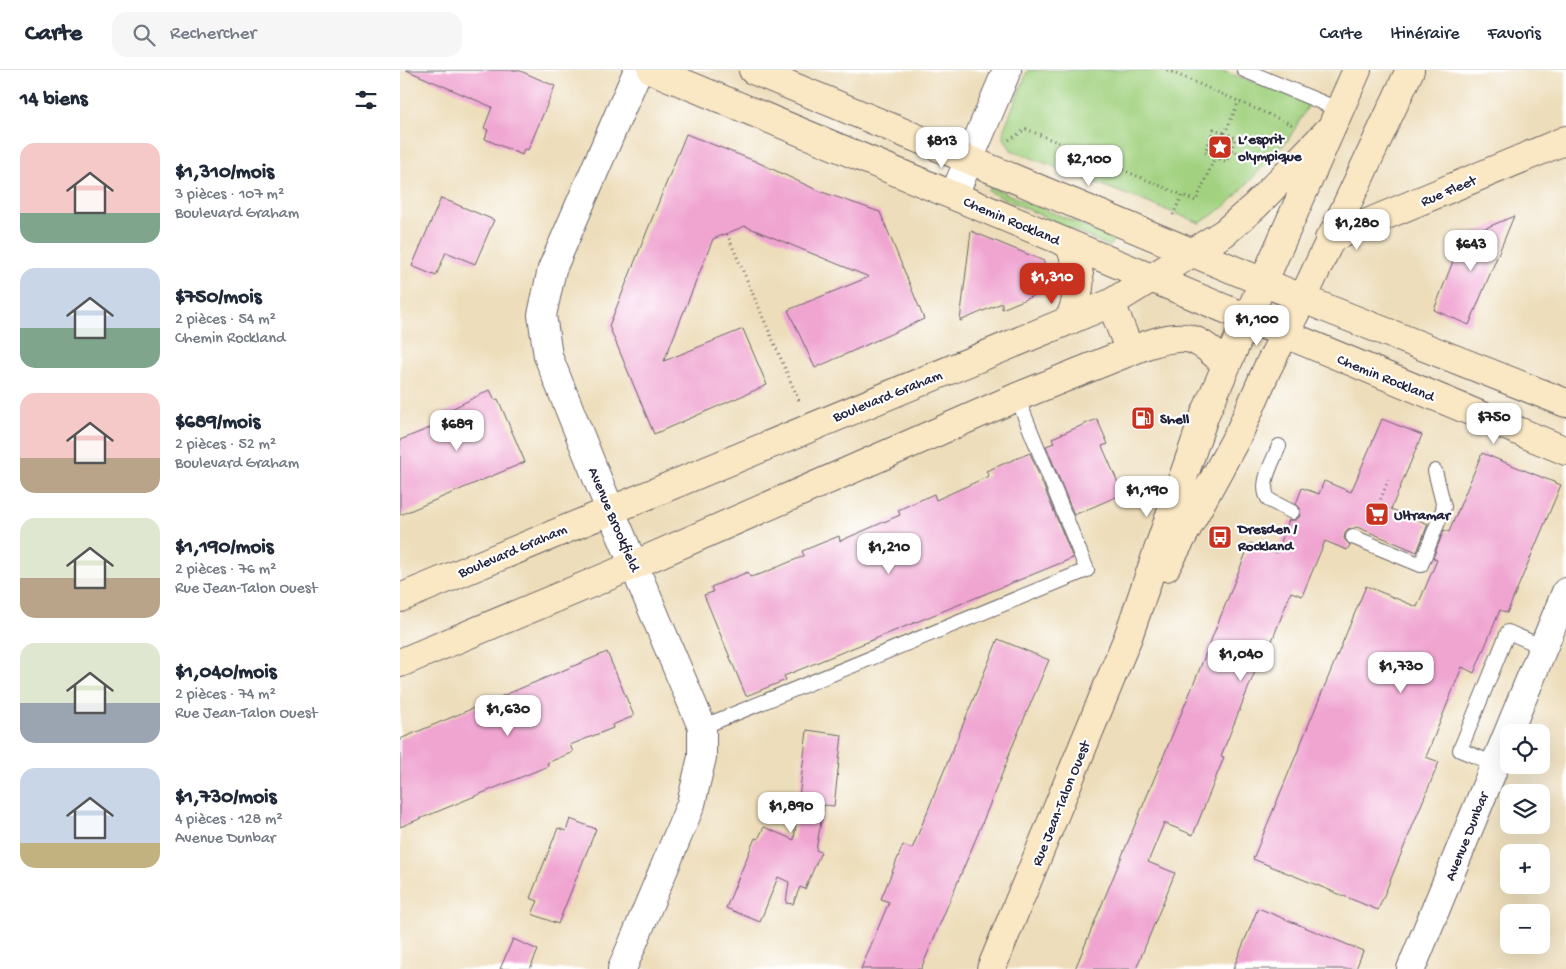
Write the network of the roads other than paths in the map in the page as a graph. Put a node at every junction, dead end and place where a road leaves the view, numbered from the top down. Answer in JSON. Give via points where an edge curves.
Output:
{"nodes":[{"id":1,"x":638,"y":70,"type":"edge"},
{"id":2,"x":652,"y":70,"type":"edge"},
{"id":3,"x":753,"y":70,"type":"edge"},
{"id":4,"x":1007,"y":70,"type":"edge"},
{"id":5,"x":1244,"y":70,"type":"edge"},
{"id":6,"x":1357,"y":70,"type":"edge"},
{"id":7,"x":1410,"y":70,"type":"edge"},
{"id":8,"x":1336,"y":118,"type":"junction"},
{"id":9,"x":1566,"y":140,"type":"edge"},
{"id":10,"x":969,"y":160,"type":"junction"},
{"id":11,"x":954,"y":195,"type":"junction"},
{"id":12,"x":1329,"y":239,"type":"junction"},
{"id":13,"x":1069,"y":244,"type":"junction"},
{"id":14,"x":1192,"y":253,"type":"junction"},
{"id":15,"x":1150,"y":280,"type":"junction"},
{"id":16,"x":1264,"y":283,"type":"junction"},
{"id":17,"x":1303,"y":298,"type":"junction"},
{"id":18,"x":1111,"y":303,"type":"junction"},
{"id":19,"x":1246,"y":319,"type":"junction"},
{"id":20,"x":1069,"y":321,"type":"junction"},
{"id":21,"x":1284,"y":335,"type":"junction"},
{"id":22,"x":1130,"y":351,"type":"junction"},
{"id":23,"x":1225,"y":364,"type":"junction"},
{"id":24,"x":1017,"y":397,"type":"junction"},
{"id":25,"x":1566,"y":403,"type":"edge"},
{"id":26,"x":1279,"y":446,"type":"dead end"},
{"id":27,"x":1566,"y":452,"type":"edge"},
{"id":28,"x":1435,"y":471,"type":"dead end"},
{"id":29,"x":610,"y":509,"type":"junction"},
{"id":30,"x":1292,"y":512,"type":"dead end"},
{"id":31,"x":1353,"y":537,"type":"dead end"},
{"id":32,"x":634,"y":564,"type":"junction"},
{"id":33,"x":1566,"y":592,"type":"edge"},
{"id":34,"x":400,"y":598,"type":"edge"},
{"id":35,"x":1128,"y":637,"type":"junction"},
{"id":36,"x":1543,"y":647,"type":"junction"},
{"id":37,"x":400,"y":663,"type":"edge"},
{"id":38,"x":702,"y":727,"type":"junction"},
{"id":39,"x":1495,"y":764,"type":"junction"},
{"id":40,"x":622,"y":969,"type":"edge"},
{"id":41,"x":991,"y":969,"type":"edge"},
{"id":42,"x":1411,"y":969,"type":"edge"}],
"edges":[{"from":1,"to":29,"type":"street","name":"Avenue Brookfield","via":[[552,269],[542,315],[548,356]]},
{"from":2,"to":11,"type":"street","name":"Chemin Rockland"},
{"from":3,"to":10,"type":"street"},
{"from":4,"to":10,"type":"street"},
{"from":5,"to":8,"type":"lane"},
{"from":6,"to":8,"type":"street","name":"Rue Jean-Talon Ouest"},
{"from":7,"to":12,"type":"street","name":"Rue Jean-Talon Ouest"},
{"from":8,"to":14,"type":"street","name":"Boulevard Graham","via":[[1255,206],[1214,240]]},
{"from":8,"to":16,"type":"street","name":"Rue Jean-Talon Ouest"},
{"from":9,"to":12,"type":"street","name":"Rue Fleet"},
{"from":10,"to":11,"type":"street"},
{"from":10,"to":14,"type":"street"},
{"from":11,"to":13,"type":"street","name":"Chemin Rockland"},
{"from":12,"to":17,"type":"street","name":"Rue Jean-Talon Ouest"},
{"from":13,"to":15,"type":"street","name":"Chemin Rockland"},
{"from":13,"to":20,"type":"street","via":[[1081,282]]},
{"from":14,"to":15,"type":"street","name":"Boulevard Graham"},
{"from":14,"to":16,"type":"street"},
{"from":15,"to":18,"type":"street","name":"Boulevard Graham"},
{"from":15,"to":19,"type":"street","name":"Chemin Rockland"},
{"from":16,"to":17,"type":"street"},
{"from":16,"to":19,"type":"street","name":"Rue Jean-Talon Ouest"},
{"from":17,"to":21,"type":"street","name":"Rue Jean-Talon Ouest"},
{"from":17,"to":25,"type":"street"},
{"from":18,"to":20,"type":"street","name":"Boulevard Graham"},
{"from":18,"to":22,"type":"street"},
{"from":19,"to":21,"type":"street","name":"Chemin Rockland"},
{"from":19,"to":23,"type":"street","name":"Rue Jean-Talon Ouest"},
{"from":20,"to":29,"type":"street","name":"Boulevard Graham"},
{"from":21,"to":27,"type":"street","name":"Chemin Rockland"},
{"from":21,"to":35,"type":"street","name":"Rue Jean-Talon Ouest","via":[[1240,431]]},
{"from":22,"to":23,"type":"street","via":[[1162,340],[1190,338],[1204,344]]},
{"from":22,"to":24,"type":"street"},
{"from":23,"to":35,"type":"street","name":"Rue Jean-Talon Ouest"},
{"from":24,"to":32,"type":"street"},
{"from":24,"to":38,"type":"lane","via":[[1088,570]]},
{"from":26,"to":30,"type":"lane","via":[[1264,489],[1268,500]]},
{"from":28,"to":31,"type":"lane","via":[[1444,508],[1420,565]]},
{"from":29,"to":32,"type":"street","name":"Avenue Brookfield"},
{"from":29,"to":34,"type":"street","name":"Boulevard Graham"},
{"from":32,"to":37,"type":"street"},
{"from":32,"to":38,"type":"street","name":"Avenue Brookfield"},
{"from":33,"to":36,"type":"street","name":"Avenue Dunbar"},
{"from":35,"to":41,"type":"street","name":"Rue Jean-Talon Ouest"},
{"from":36,"to":39,"type":"street","name":"Avenue Dunbar"},
{"from":36,"to":39,"type":"lane","via":[[1508,632],[1504,641],[1460,750]]},
{"from":38,"to":40,"type":"street","name":"Avenue Brookfield","via":[[702,757],[691,804]]},
{"from":39,"to":42,"type":"street","name":"Avenue Dunbar"}]}
